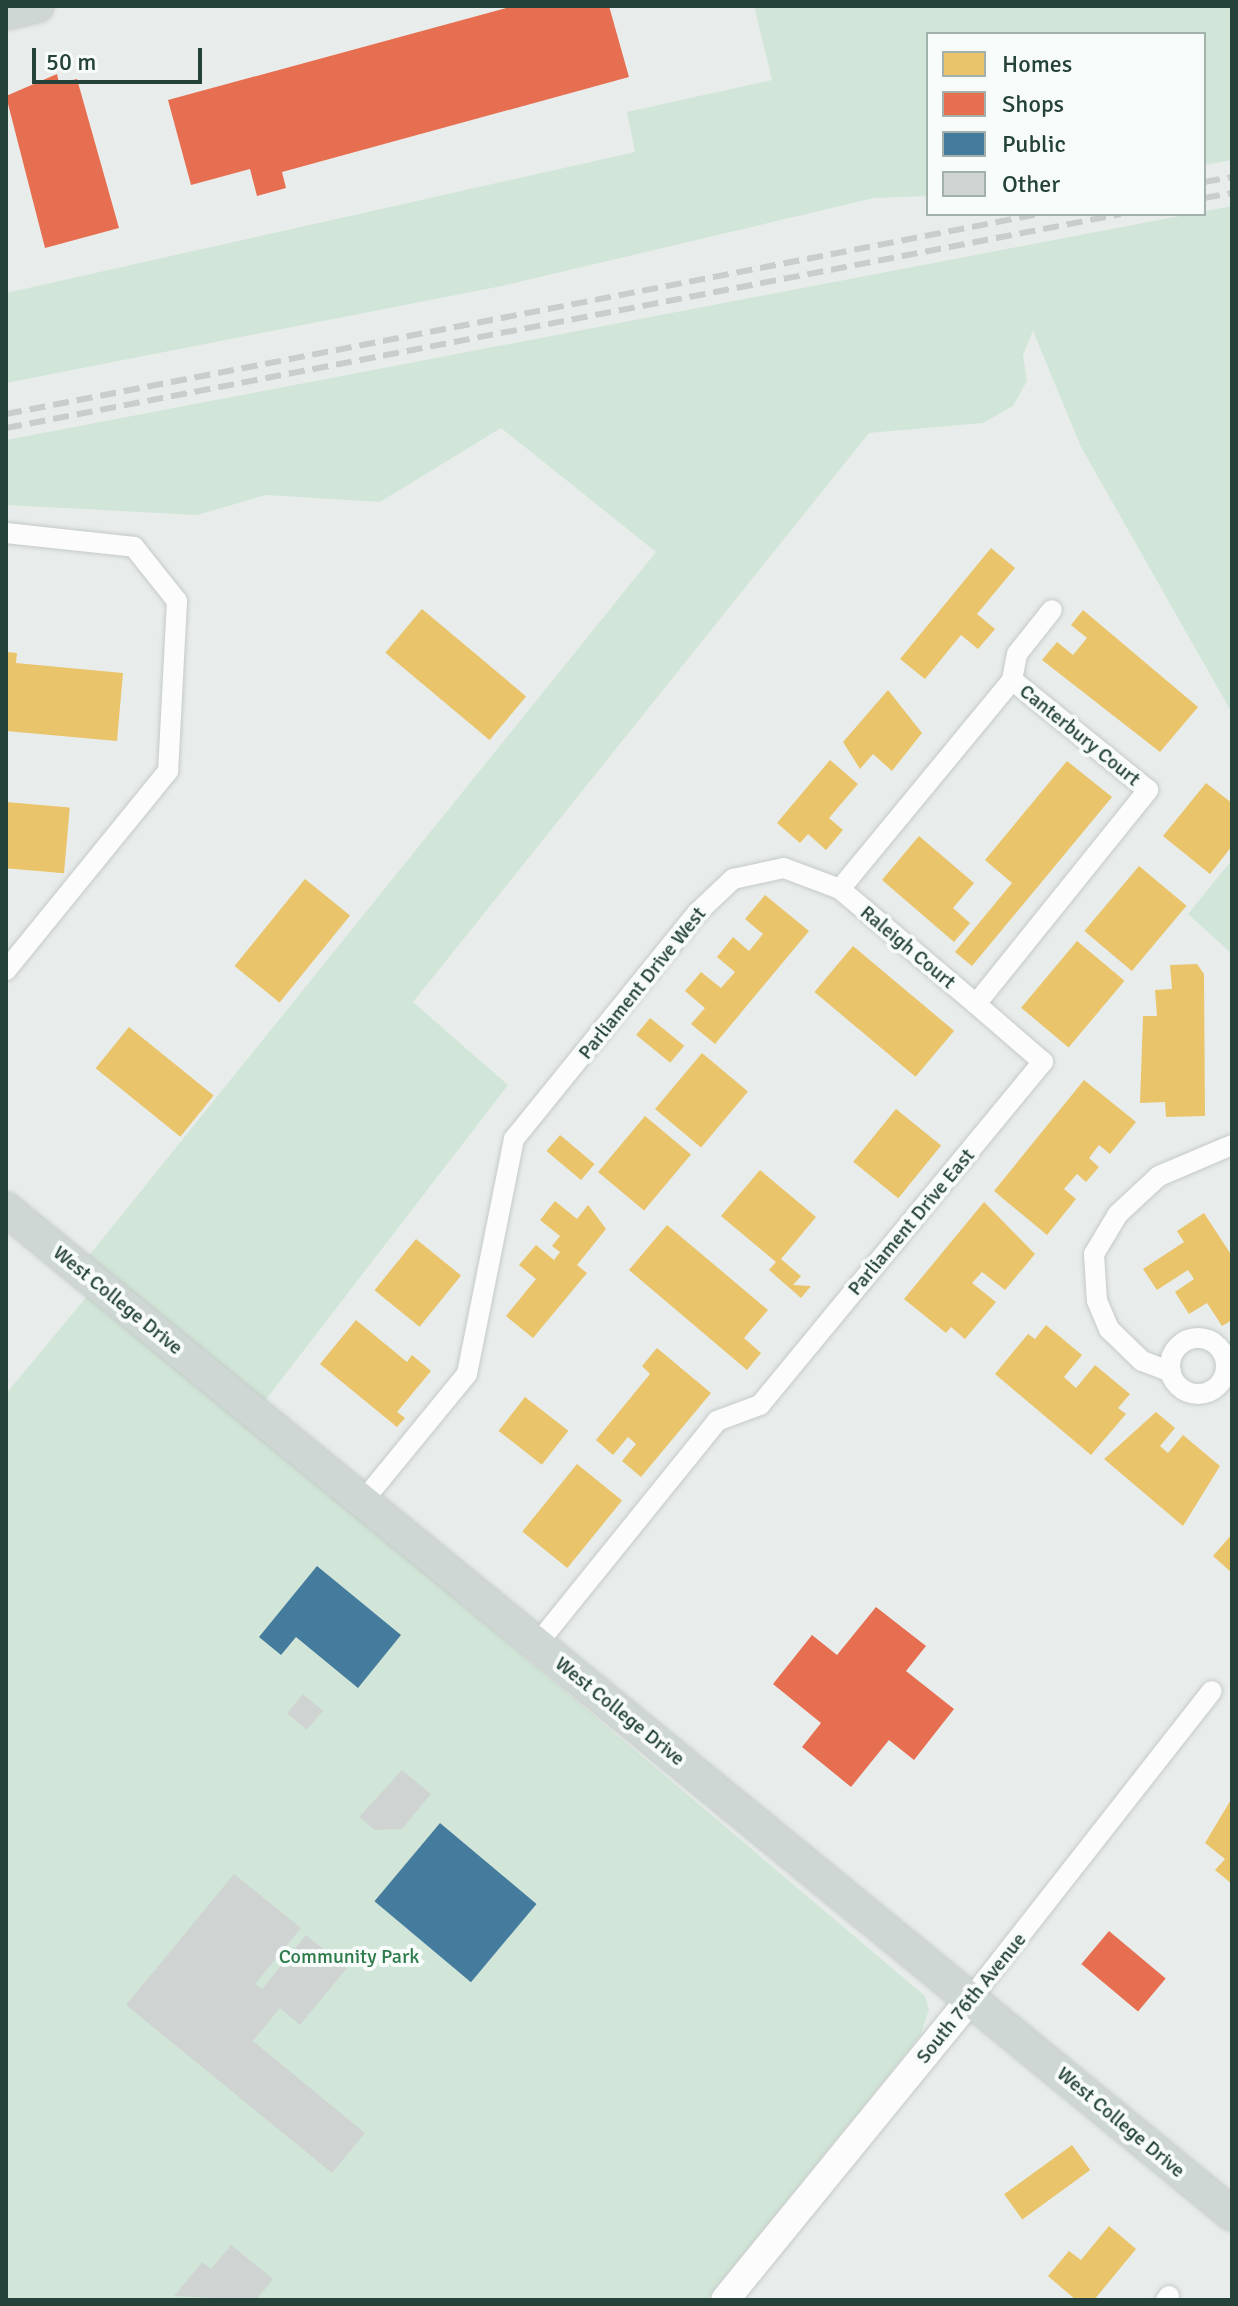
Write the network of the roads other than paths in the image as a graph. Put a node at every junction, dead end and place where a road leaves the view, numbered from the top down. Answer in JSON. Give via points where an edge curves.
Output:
{"nodes":[{"id":1,"x":37,"y":6,"type":"edge"},
{"id":2,"x":6,"y":13,"type":"edge"},
{"id":3,"x":6,"y":533,"type":"edge"},
{"id":4,"x":1052,"y":610,"type":"dead end"},
{"id":5,"x":1012,"y":680,"type":"junction"},
{"id":6,"x":840,"y":889,"type":"junction"},
{"id":7,"x":6,"y":970,"type":"edge"},
{"id":8,"x":976,"y":1004,"type":"junction"},
{"id":9,"x":1232,"y":1145,"type":"edge"},
{"id":10,"x":6,"y":1209,"type":"edge"},
{"id":11,"x":1171,"y":1372,"type":"dead end"},
{"id":12,"x":363,"y":1501,"type":"junction"},
{"id":13,"x":538,"y":1643,"type":"junction"},
{"id":14,"x":1212,"y":1691,"type":"dead end"},
{"id":15,"x":971,"y":1998,"type":"junction"},
{"id":16,"x":1232,"y":2214,"type":"edge"},
{"id":17,"x":725,"y":2300,"type":"edge"}],
"edges":[{"from":1,"to":2,"type":"main road"},
{"from":3,"to":7,"type":"street","via":[[134,547],[177,601],[168,771]]},
{"from":4,"to":5,"type":"street","via":[[1017,654]]},
{"from":5,"to":6,"type":"street"},
{"from":5,"to":8,"type":"street","name":"Canterbury Court","via":[[1148,790]]},
{"from":6,"to":8,"type":"street","name":"Raleigh Court"},
{"from":6,"to":12,"type":"street","name":"Parliament Drive West","via":[[784,868],[733,879],[697,913],[514,1139],[467,1374]]},
{"from":8,"to":13,"type":"street","name":"Parliament Drive East","via":[[1043,1062],[760,1405],[717,1421]]},
{"from":9,"to":11,"type":"street","via":[[1159,1176],[1118,1214],[1094,1254],[1097,1301],[1109,1329],[1142,1361]]},
{"from":10,"to":12,"type":"main road","name":"West College Drive"},
{"from":12,"to":13,"type":"main road","name":"West College Drive"},
{"from":13,"to":15,"type":"main road","name":"West College Drive"},
{"from":14,"to":15,"type":"street","name":"South 76th Avenue"},
{"from":15,"to":16,"type":"main road","name":"West College Drive"},
{"from":15,"to":17,"type":"street","name":"South 76th Avenue"}]}
